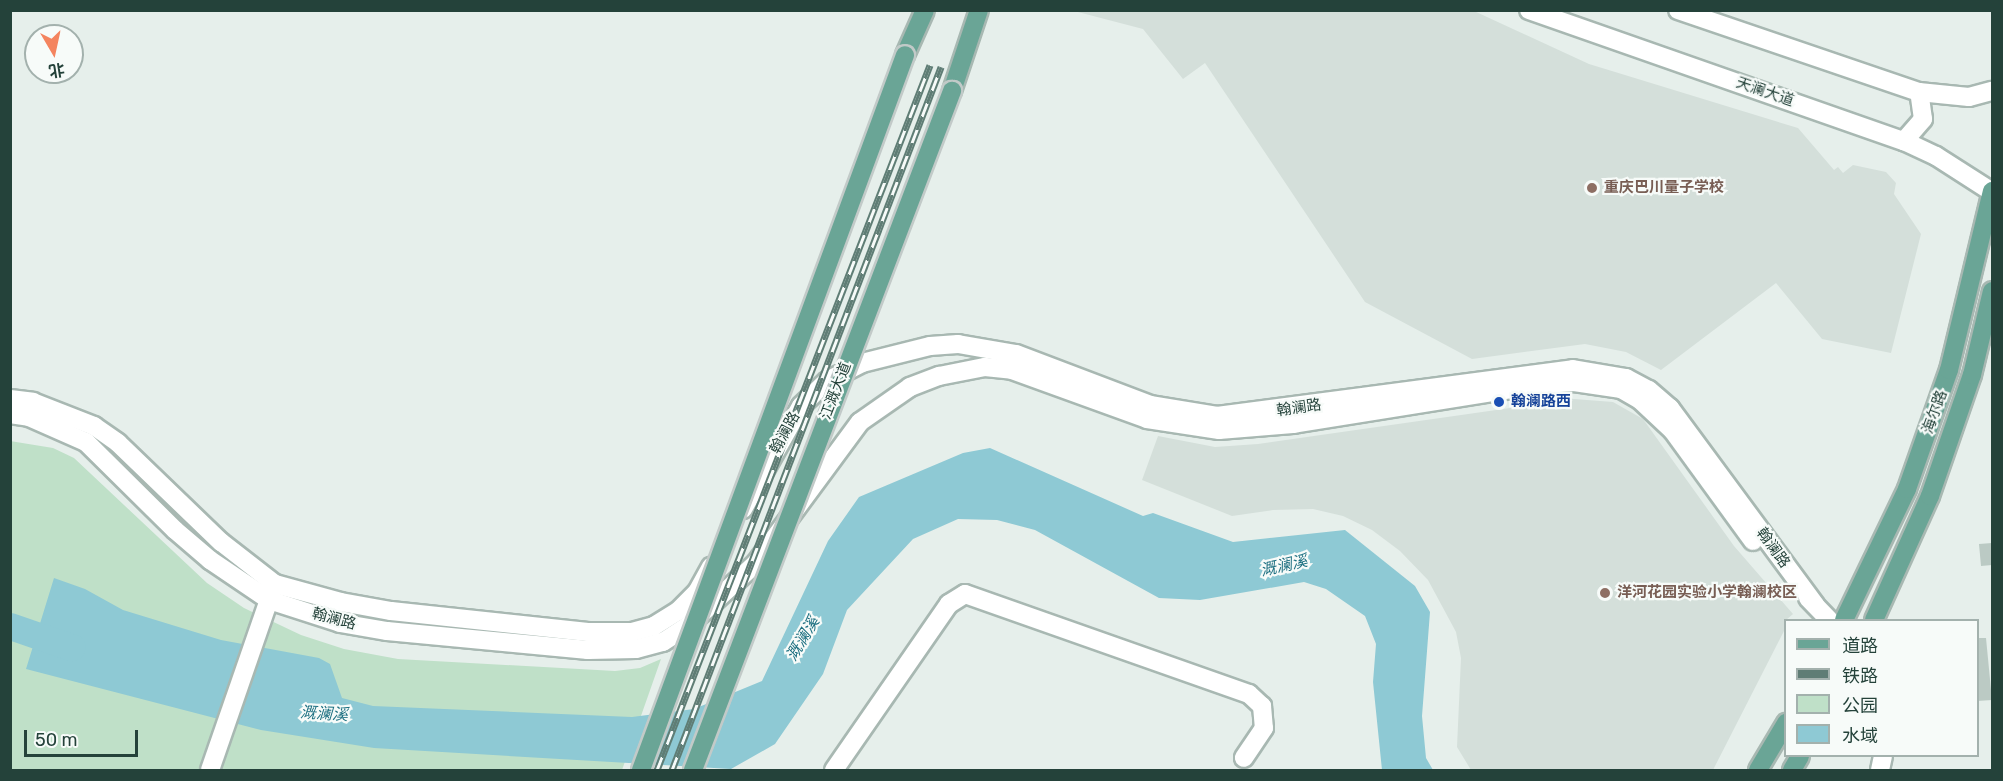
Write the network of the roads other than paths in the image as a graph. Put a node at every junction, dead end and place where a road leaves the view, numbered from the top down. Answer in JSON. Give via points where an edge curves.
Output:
{"nodes":[{"id":1,"x":925,"y":10,"type":"edge"},
{"id":2,"x":979,"y":10,"type":"edge"},
{"id":3,"x":1529,"y":10,"type":"edge"},
{"id":4,"x":1678,"y":10,"type":"edge"},
{"id":5,"x":1992,"y":91,"type":"edge"},
{"id":6,"x":1919,"y":92,"type":"junction"},
{"id":7,"x":1904,"y":141,"type":"junction"},
{"id":8,"x":1992,"y":191,"type":"edge"},
{"id":9,"x":1992,"y":291,"type":"edge"},
{"id":10,"x":10,"y":399,"type":"edge"},
{"id":11,"x":10,"y":414,"type":"edge"},
{"id":12,"x":272,"y":592,"type":"junction"},
{"id":13,"x":1815,"y":605,"type":"junction"},
{"id":14,"x":1827,"y":619,"type":"edge"},
{"id":15,"x":1845,"y":619,"type":"edge"},
{"id":16,"x":1875,"y":619,"type":"edge"},
{"id":17,"x":1784,"y":725,"type":"edge"},
{"id":18,"x":1799,"y":757,"type":"edge"},
{"id":19,"x":1244,"y":758,"type":"dead end"},
{"id":20,"x":210,"y":771,"type":"edge"},
{"id":21,"x":641,"y":771,"type":"edge"},
{"id":22,"x":693,"y":771,"type":"edge"},
{"id":23,"x":834,"y":771,"type":"edge"},
{"id":24,"x":1758,"y":771,"type":"edge"},
{"id":25,"x":1792,"y":771,"type":"edge"}],
"edges":[{"from":1,"to":21,"type":"main road","bridge":true,"via":[[905,55]]},
{"from":2,"to":22,"type":"main road","name":"江溉大道","bridge":true,"via":[[952,91]]},
{"from":3,"to":7,"type":"street","name":"天澜大道"},
{"from":4,"to":6,"type":"street"},
{"from":5,"to":6,"type":"street","via":[[1969,97]]},
{"from":6,"to":7,"type":"street","via":[[1923,119]]},
{"from":7,"to":8,"type":"street","name":"天澜大道"},
{"from":8,"to":15,"type":"main road","name":"海尔路","via":[[1949,370],[1907,489]]},
{"from":9,"to":16,"type":"main road","name":"海尔路","via":[[1972,375],[1926,506]]},
{"from":10,"to":12,"type":"street","name":"翰澜路","via":[[33,402],[94,426],[118,444]]},
{"from":11,"to":12,"type":"street","name":"翰澜路","via":[[29,417],[86,442],[210,560]]},
{"from":12,"to":13,"type":"street","name":"翰澜路","via":[[340,623],[387,632],[610,652],[663,642],[688,626],[756,563],[860,422],[910,387],[939,376],[985,367],[1012,370],[1147,419],[1219,430],[1293,424],[1544,384],[1574,382],[1621,389],[1673,431],[1751,538]]},
{"from":12,"to":13,"type":"street","name":"翰澜路","via":[[391,611],[609,634],[654,626],[678,611],[696,592],[801,406],[827,381],[862,363],[930,346],[958,344],[1016,354],[1150,405],[1217,416],[1540,372],[1573,369],[1626,378],[1649,390],[1684,424]]},
{"from":12,"to":20,"type":"street"},
{"from":13,"to":14,"type":"street"},
{"from":17,"to":24,"type":"main road"},
{"from":18,"to":25,"type":"main road"},
{"from":19,"to":23,"type":"street","via":[[1264,728],[1262,706],[1249,694],[965,594],[950,604]]}]}
